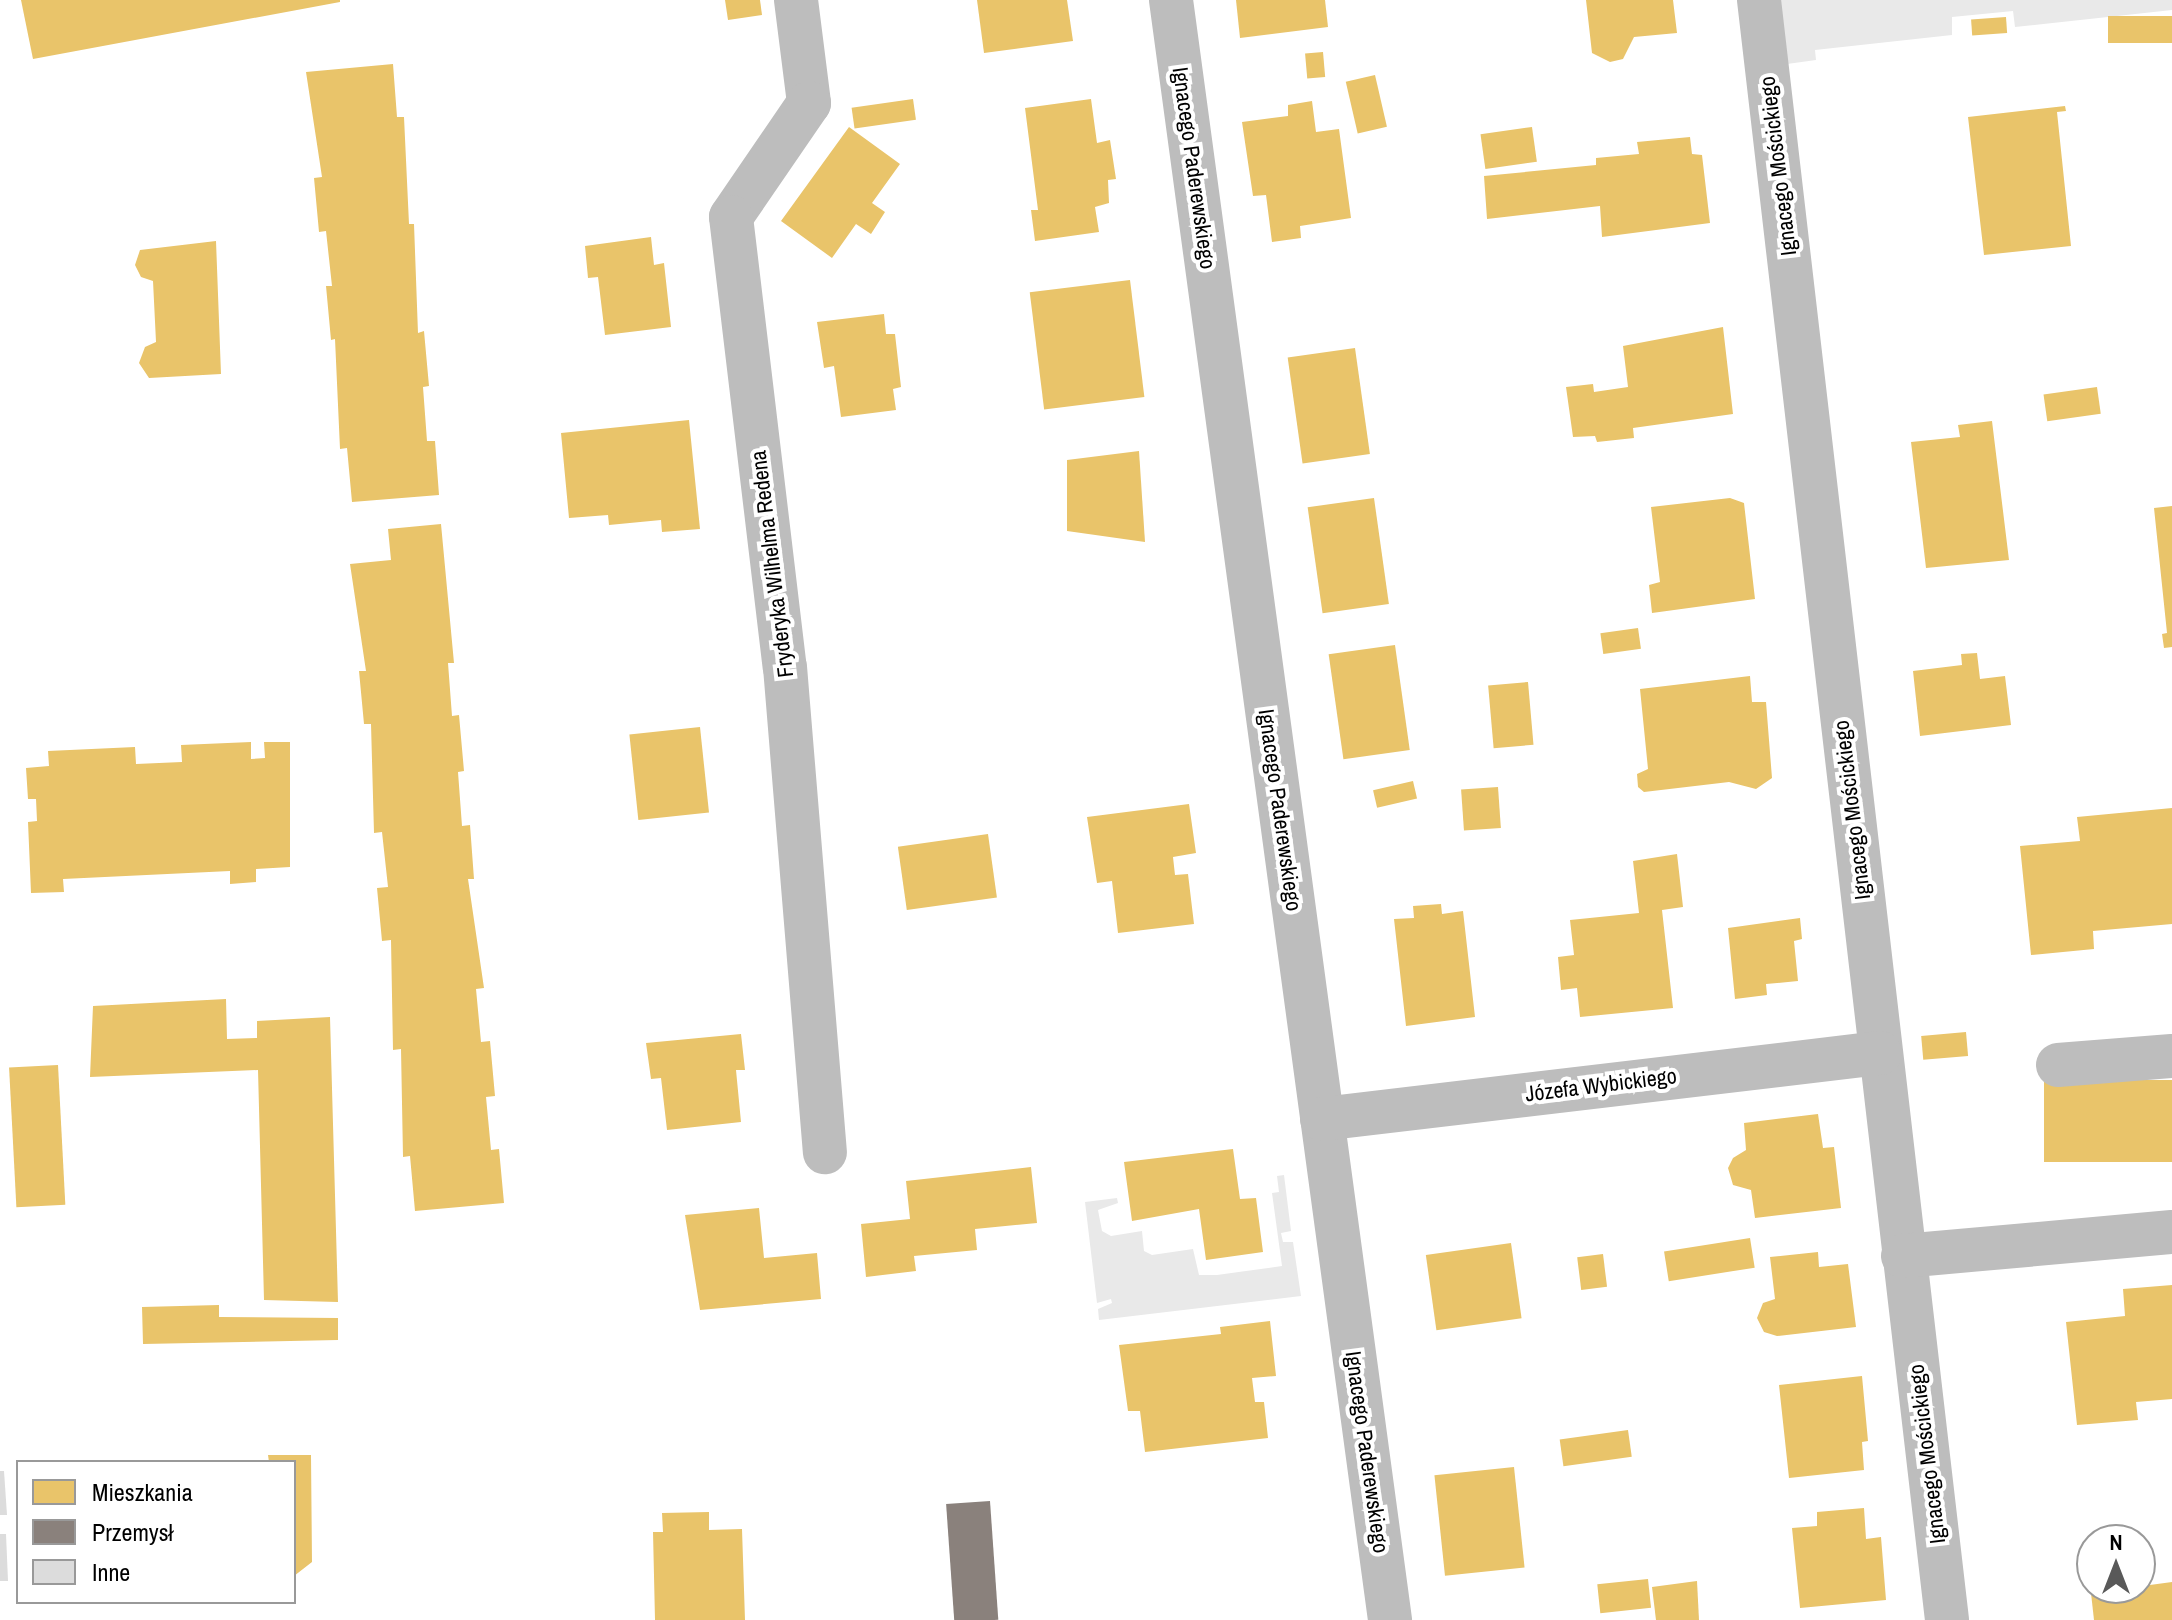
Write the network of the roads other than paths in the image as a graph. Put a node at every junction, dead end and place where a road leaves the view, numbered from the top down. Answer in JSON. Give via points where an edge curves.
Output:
{"nodes":[{"id":1,"x":796,"y":0,"type":"edge"},
{"id":2,"x":1171,"y":0,"type":"edge"},
{"id":3,"x":1759,"y":0,"type":"edge"},
{"id":4,"x":1880,"y":1053,"type":"junction"},
{"id":5,"x":2172,"y":1056,"type":"edge"},
{"id":6,"x":2058,"y":1065,"type":"dead end"},
{"id":7,"x":1322,"y":1119,"type":"junction"},
{"id":8,"x":825,"y":1152,"type":"dead end"},
{"id":9,"x":2172,"y":1232,"type":"edge"},
{"id":10,"x":1903,"y":1256,"type":"junction"},
{"id":11,"x":1390,"y":1620,"type":"edge"},
{"id":12,"x":1947,"y":1620,"type":"edge"}],
"edges":[{"from":1,"to":8,"type":"street","name":"Fryderyka Wilhelma Redena","via":[[809,103],[731,217],[785,667]]},
{"from":2,"to":7,"type":"street","name":"Ignacego Paderewskiego"},
{"from":3,"to":4,"type":"street","name":"Ignacego Mościckiego"},
{"from":4,"to":7,"type":"street","name":"Józefa Wybickiego"},
{"from":4,"to":10,"type":"street","name":"Ignacego Mościckiego"},
{"from":5,"to":6,"type":"street"},
{"from":7,"to":11,"type":"street","name":"Ignacego Paderewskiego"},
{"from":9,"to":10,"type":"street"},
{"from":10,"to":12,"type":"street","name":"Ignacego Mościckiego"}]}
